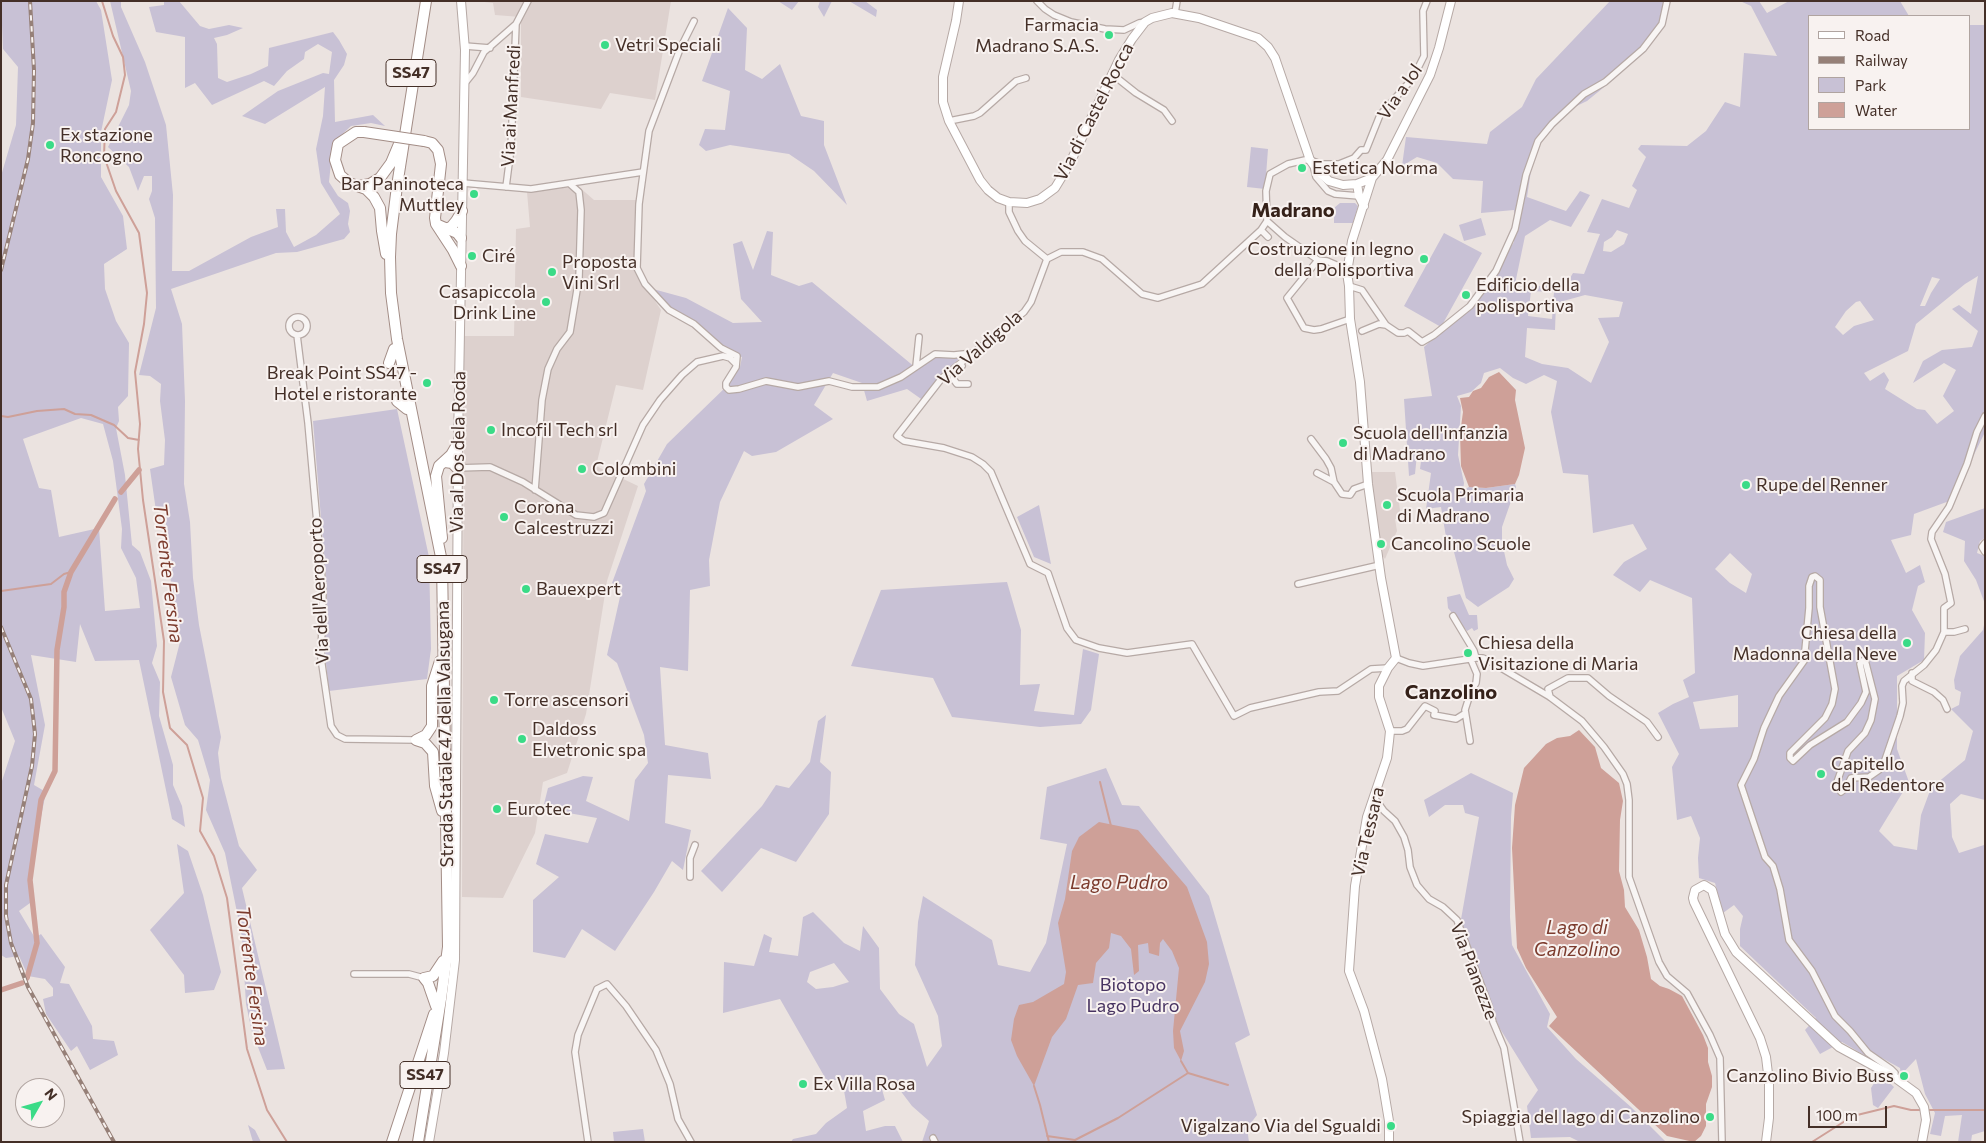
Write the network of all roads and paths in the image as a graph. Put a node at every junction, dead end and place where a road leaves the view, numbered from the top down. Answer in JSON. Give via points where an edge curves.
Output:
{"nodes":[{"id":1,"x":422,"y":1,"type":"edge"},
{"id":2,"x":426,"y":1,"type":"edge"},
{"id":3,"x":461,"y":1,"type":"edge"},
{"id":4,"x":528,"y":1,"type":"edge"},
{"id":5,"x":959,"y":1,"type":"edge"},
{"id":6,"x":1038,"y":1,"type":"edge"},
{"id":7,"x":1177,"y":1,"type":"edge"},
{"id":8,"x":1427,"y":1,"type":"edge"},
{"id":9,"x":1451,"y":1,"type":"edge"},
{"id":10,"x":1667,"y":1,"type":"edge"},
{"id":11,"x":1175,"y":13,"type":"junction"},
{"id":12,"x":694,"y":21,"type":"dead end"},
{"id":13,"x":1145,"y":22,"type":"junction"},
{"id":14,"x":516,"y":24,"type":"junction"},
{"id":15,"x":465,"y":46,"type":"junction"},
{"id":16,"x":490,"y":48,"type":"junction"},
{"id":17,"x":1112,"y":74,"type":"junction"},
{"id":18,"x":1026,"y":78,"type":"dead end"},
{"id":19,"x":465,"y":83,"type":"junction"},
{"id":20,"x":948,"y":121,"type":"junction"},
{"id":21,"x":1172,"y":121,"type":"dead end"},
{"id":22,"x":400,"y":144,"type":"junction"},
{"id":23,"x":1311,"y":162,"type":"junction"},
{"id":24,"x":643,"y":172,"type":"junction"},
{"id":25,"x":1372,"y":178,"type":"junction"},
{"id":26,"x":463,"y":183,"type":"junction"},
{"id":27,"x":570,"y":184,"type":"junction"},
{"id":28,"x":1357,"y":184,"type":"junction"},
{"id":29,"x":359,"y":186,"type":"junction"},
{"id":30,"x":506,"y":187,"type":"junction"},
{"id":31,"x":1359,"y":196,"type":"junction"},
{"id":32,"x":1009,"y":202,"type":"junction"},
{"id":33,"x":1364,"y":206,"type":"junction"},
{"id":34,"x":462,"y":211,"type":"junction"},
{"id":35,"x":1267,"y":221,"type":"junction"},
{"id":36,"x":440,"y":229,"type":"junction"},
{"id":37,"x":1261,"y":230,"type":"junction"},
{"id":38,"x":1268,"y":237,"type":"dead end"},
{"id":39,"x":461,"y":238,"type":"junction"},
{"id":40,"x":387,"y":257,"type":"junction"},
{"id":41,"x":1047,"y":260,"type":"junction"},
{"id":42,"x":1318,"y":260,"type":"junction"},
{"id":43,"x":461,"y":266,"type":"junction"},
{"id":44,"x":1346,"y":272,"type":"junction"},
{"id":45,"x":1349,"y":286,"type":"junction"},
{"id":46,"x":1350,"y":319,"type":"junction"},
{"id":47,"x":1386,"y":325,"type":"junction"},
{"id":48,"x":1362,"y":331,"type":"dead end"},
{"id":49,"x":297,"y":335,"type":"dead end"},
{"id":50,"x":919,"y":337,"type":"dead end"},
{"id":51,"x":394,"y":349,"type":"junction"},
{"id":52,"x":973,"y":353,"type":"junction"},
{"id":53,"x":388,"y":363,"type":"dead end"},
{"id":54,"x":735,"y":363,"type":"junction"},
{"id":55,"x":916,"y":366,"type":"junction"},
{"id":56,"x":968,"y":384,"type":"dead end"},
{"id":57,"x":397,"y":401,"type":"dead end"},
{"id":58,"x":407,"y":409,"type":"junction"},
{"id":59,"x":1985,"y":416,"type":"edge"},
{"id":60,"x":1310,"y":439,"type":"dead end"},
{"id":61,"x":458,"y":443,"type":"junction"},
{"id":62,"x":445,"y":462,"type":"junction"},
{"id":63,"x":458,"y":468,"type":"junction"},
{"id":64,"x":1316,"y":473,"type":"dead end"},
{"id":65,"x":1334,"y":482,"type":"junction"},
{"id":66,"x":1368,"y":484,"type":"junction"},
{"id":67,"x":535,"y":490,"type":"junction"},
{"id":68,"x":1985,"y":543,"type":"edge"},
{"id":69,"x":1985,"y":552,"type":"edge"},
{"id":70,"x":442,"y":562,"type":"junction"},
{"id":71,"x":1380,"y":565,"type":"junction"},
{"id":72,"x":1298,"y":584,"type":"dead end"},
{"id":73,"x":1453,"y":616,"type":"dead end"},
{"id":74,"x":1965,"y":629,"type":"dead end"},
{"id":75,"x":1944,"y":632,"type":"junction"},
{"id":76,"x":1396,"y":658,"type":"junction"},
{"id":77,"x":1473,"y":659,"type":"junction"},
{"id":78,"x":440,"y":661,"type":"junction"},
{"id":79,"x":1388,"y":668,"type":"junction"},
{"id":80,"x":1912,"y":673,"type":"junction"},
{"id":81,"x":1550,"y":697,"type":"junction"},
{"id":82,"x":1947,"y":709,"type":"dead end"},
{"id":83,"x":1464,"y":714,"type":"junction"},
{"id":84,"x":1390,"y":731,"type":"junction"},
{"id":85,"x":1658,"y":737,"type":"dead end"},
{"id":86,"x":416,"y":740,"type":"junction"},
{"id":87,"x":1470,"y":741,"type":"dead end"},
{"id":88,"x":1374,"y":797,"type":"junction"},
{"id":89,"x":442,"y":812,"type":"junction"},
{"id":90,"x":695,"y":845,"type":"dead end"},
{"id":91,"x":690,"y":877,"type":"dead end"},
{"id":92,"x":443,"y":961,"type":"junction"},
{"id":93,"x":354,"y":974,"type":"dead end"},
{"id":94,"x":424,"y":978,"type":"junction"},
{"id":95,"x":436,"y":1007,"type":"junction"},
{"id":96,"x":1894,"y":1077,"type":"junction"},
{"id":97,"x":427,"y":1086,"type":"junction"},
{"id":98,"x":1389,"y":1141,"type":"edge"},
{"id":99,"x":392,"y":1142,"type":"edge"},
{"id":100,"x":414,"y":1142,"type":"edge"},
{"id":101,"x":418,"y":1142,"type":"edge"},
{"id":102,"x":424,"y":1142,"type":"edge"},
{"id":103,"x":429,"y":1142,"type":"edge"},
{"id":104,"x":588,"y":1142,"type":"edge"},
{"id":105,"x":691,"y":1142,"type":"edge"},
{"id":106,"x":1520,"y":1142,"type":"edge"},
{"id":107,"x":1722,"y":1142,"type":"edge"},
{"id":108,"x":1766,"y":1142,"type":"edge"},
{"id":109,"x":1922,"y":1142,"type":"edge"}],
"edges":[{"from":1,"to":22,"type":"highway","name":"Strada Statale 47 della Valsugana","number":"SS47"},
{"from":2,"to":70,"type":"highway","name":"Strada Statale 47 della Valsugana","number":"SS47","via":[[391,234],[390,266],[397,339]]},
{"from":3,"to":15,"type":"main road","name":"Via al Dos dela Roda"},
{"from":4,"to":14,"type":"street","name":"Via ai Manfredi"},
{"from":5,"to":20,"type":"main road","via":[[943,78],[943,102]]},
{"from":6,"to":13,"type":"street","via":[[1054,15],[1105,29],[1124,30]]},
{"from":7,"to":11,"type":"street"},
{"from":8,"to":23,"type":"street","name":"Via a Iol","via":[[1422,27],[1424,56],[1413,78],[1380,115],[1366,150],[1339,164]]},
{"from":9,"to":25,"type":"main road","via":[[1430,75],[1387,160]]},
{"from":10,"to":47,"type":"street","via":[[1662,24],[1643,49],[1605,82],[1584,94],[1538,142],[1526,175],[1515,230],[1496,271],[1470,306],[1422,342],[1408,330],[1398,333]]},
{"from":11,"to":13,"type":"main road","via":[[1164,13]]},
{"from":11,"to":23,"type":"main road","via":[[1258,38],[1268,47]]},
{"from":12,"to":24,"type":"street","via":[[680,48],[649,131]]},
{"from":13,"to":17,"type":"main road","name":"Via di Castel Rocca"},
{"from":14,"to":16,"type":"street","name":"Via ai Manfredi"},
{"from":14,"to":30,"type":"street","name":"Via ai Manfredi","via":[[511,148]]},
{"from":15,"to":16,"type":"street","name":"Via ai Manfredi"},
{"from":15,"to":19,"type":"main road","name":"Via al Dos dela Roda"},
{"from":16,"to":19,"type":"street","name":"Via ai Manfredi","via":[[484,52]]},
{"from":17,"to":21,"type":"street","via":[[1164,110]]},
{"from":17,"to":32,"type":"main road","name":"Via di Castel Rocca","via":[[1055,188],[1040,199],[1027,203]]},
{"from":18,"to":20,"type":"street","via":[[1016,81],[980,113]]},
{"from":19,"to":26,"type":"main road","name":"Via al Dos dela Roda"},
{"from":20,"to":32,"type":"main road","via":[[980,180],[998,198]]},
{"from":22,"to":29,"type":"highway","via":[[392,163],[380,178]]},
{"from":22,"to":40,"type":"highway","name":"Strada Statale 47 della Valsugana","number":"SS47"},
{"from":23,"to":28,"type":"main road","via":[[1329,181]]},
{"from":23,"to":31,"type":"street","via":[[1316,177],[1328,191]]},
{"from":23,"to":35,"type":"street","via":[[1288,164],[1270,174],[1266,191]]},
{"from":24,"to":27,"type":"street"},
{"from":24,"to":54,"type":"street","via":[[637,268],[645,284],[669,310],[694,324],[721,348],[736,356]]},
{"from":25,"to":28,"type":"main road"},
{"from":25,"to":33,"type":"main road"},
{"from":26,"to":30,"type":"street"},
{"from":26,"to":34,"type":"main road","name":"Via al Dos dela Roda"},
{"from":27,"to":30,"type":"street","via":[[531,189]]},
{"from":27,"to":67,"type":"street","via":[[579,192],[581,210],[579,278],[570,332],[548,369],[542,400]]},
{"from":28,"to":31,"type":"main road"},
{"from":29,"to":36,"type":"highway","bridge":true,"via":[[340,175],[334,160],[338,144],[356,132],[432,143],[438,150],[441,164],[435,218]]},
{"from":29,"to":40,"type":"highway","via":[[374,197],[380,208]]},
{"from":31,"to":33,"type":"main road"},
{"from":32,"to":41,"type":"street","via":[[1009,212],[1018,232]]},
{"from":33,"to":44,"type":"main road"},
{"from":34,"to":36,"type":"highway","via":[[451,227]]},
{"from":34,"to":39,"type":"main road","name":"Via al Dos dela Roda"},
{"from":35,"to":37,"type":"street"},
{"from":35,"to":42,"type":"street"},
{"from":36,"to":39,"type":"highway","via":[[451,230]]},
{"from":36,"to":43,"type":"highway"},
{"from":37,"to":38,"type":"street"},
{"from":37,"to":41,"type":"street","via":[[1202,284],[1158,298],[1142,294],[1102,259],[1083,252],[1061,252]]},
{"from":39,"to":43,"type":"main road","name":"Via al Dos dela Roda"},
{"from":40,"to":51,"type":"highway","name":"Strada Statale 47 della Valsugana","number":"SS47"},
{"from":41,"to":52,"type":"street","name":"Via Valdigola","via":[[1024,312]]},
{"from":42,"to":44,"type":"street","via":[[1328,261]]},
{"from":42,"to":46,"type":"street","via":[[1287,298],[1304,328],[1321,329]]},
{"from":43,"to":61,"type":"main road","name":"Via al Dos dela Roda"},
{"from":44,"to":45,"type":"main road"},
{"from":45,"to":46,"type":"main road"},
{"from":45,"to":47,"type":"street","via":[[1362,290]]},
{"from":46,"to":66,"type":"main road","via":[[1360,382]]},
{"from":47,"to":48,"type":"street","via":[[1379,324]]},
{"from":49,"to":86,"type":"street","name":"Via dell'Aeroporto","via":[[323,590],[321,658],[331,726],[337,735],[345,739]]},
{"from":50,"to":55,"type":"street"},
{"from":51,"to":53,"type":"highway"},
{"from":51,"to":58,"type":"highway","name":"Strada Statale 47 della Valsugana","number":"SS47"},
{"from":52,"to":55,"type":"street","via":[[936,354]]},
{"from":52,"to":56,"type":"street","via":[[953,376],[957,384]]},
{"from":52,"to":79,"type":"street","name":"Via Valdigola","via":[[942,378],[897,436],[904,441],[944,448],[972,458],[991,472],[1030,564],[1048,573],[1067,628],[1076,640],[1127,653],[1192,644],[1234,716],[1250,708],[1319,692],[1338,691],[1371,669]]},
{"from":54,"to":55,"type":"street","via":[[736,367],[725,386],[729,390],[766,381],[798,387],[829,381],[852,387],[878,387]]},
{"from":54,"to":67,"type":"street","via":[[723,356],[697,362],[682,374],[644,425],[604,513],[594,517],[576,515]]},
{"from":57,"to":58,"type":"highway"},
{"from":58,"to":78,"type":"highway","name":"Strada Statale 47 della Valsugana","number":"SS47","via":[[434,536]]},
{"from":59,"to":75,"type":"street","via":[[1949,507],[1932,532],[1931,539],[1945,574],[1951,603],[1944,608]]},
{"from":60,"to":65,"type":"street","via":[[1326,458]]},
{"from":61,"to":62,"type":"highway"},
{"from":61,"to":63,"type":"main road","name":"Via al Dos dela Roda"},
{"from":62,"to":63,"type":"highway","via":[[452,462]]},
{"from":62,"to":70,"type":"highway","via":[[439,466],[436,476]]},
{"from":63,"to":67,"type":"street","via":[[490,467]]},
{"from":63,"to":103,"type":"main road","name":"Via al Dos dela Roda","via":[[455,960]]},
{"from":64,"to":65,"type":"street"},
{"from":65,"to":66,"type":"street","via":[[1344,495]]},
{"from":66,"to":71,"type":"main road"},
{"from":68,"to":69,"type":"street","via":[[1982,547]]},
{"from":70,"to":97,"type":"highway","name":"Strada Statale 47 della Valsugana","number":"SS47","via":[[448,947]]},
{"from":71,"to":72,"type":"street"},
{"from":71,"to":76,"type":"main road"},
{"from":73,"to":77,"type":"street","via":[[1474,651]]},
{"from":74,"to":75,"type":"street"},
{"from":75,"to":80,"type":"street","via":[[1936,650],[1924,665]]},
{"from":76,"to":77,"type":"street","via":[[1423,666]]},
{"from":76,"to":79,"type":"main road","name":"Via Tessara"},
{"from":77,"to":81,"type":"street","via":[[1483,658]]},
{"from":77,"to":83,"type":"street","via":[[1476,683],[1470,691]]},
{"from":78,"to":86,"type":"highway","via":[[432,686],[432,726],[430,732]]},
{"from":78,"to":89,"type":"highway","name":"Strada Statale 47 della Valsugana","number":"SS47"},
{"from":79,"to":84,"type":"main road","name":"Via Tessara","via":[[1379,686],[1378,697]]},
{"from":80,"to":82,"type":"street","via":[[1912,681],[1934,692]]},
{"from":80,"to":96,"type":"street","via":[[1902,686],[1900,716],[1879,770],[1872,775],[1851,778],[1841,792],[1836,786],[1848,751],[1865,734],[1871,720],[1875,699],[1865,660],[1860,664],[1866,692],[1847,722],[1791,760],[1790,753],[1825,718],[1835,689],[1820,607],[1820,580],[1818,576],[1812,577],[1804,661],[1779,696],[1741,785],[1765,857],[1773,866],[1789,940],[1812,971],[1834,1016],[1868,1053],[1896,1073]]},
{"from":81,"to":85,"type":"street","via":[[1548,689],[1573,677],[1588,678],[1647,722]]},
{"from":81,"to":107,"type":"street","via":[[1591,730],[1627,784],[1629,877],[1659,962],[1667,976],[1687,993],[1720,1058]]},
{"from":83,"to":84,"type":"street","via":[[1456,718],[1434,715],[1435,711],[1425,706],[1407,729]]},
{"from":83,"to":87,"type":"street"},
{"from":84,"to":88,"type":"main road","name":"Via Tessara","via":[[1387,758]]},
{"from":86,"to":89,"type":"highway","via":[[425,743],[433,752],[435,786]]},
{"from":88,"to":98,"type":"main road","name":"Via Tessara","via":[[1356,886],[1349,971],[1364,1011],[1382,1079]]},
{"from":88,"to":106,"type":"street","name":"Via Pianezze","via":[[1404,836],[1417,885],[1429,899],[1457,920],[1504,1048]]},
{"from":89,"to":92,"type":"highway","name":"Strada Statale 47 della Valsugana","number":"SS47"},
{"from":90,"to":91,"type":"street","via":[[690,858]]},
{"from":92,"to":94,"type":"highway","via":[[433,976]]},
{"from":92,"to":95,"type":"highway","name":"Strada Statale 47 della Valsugana","number":"SS47"},
{"from":93,"to":94,"type":"street","via":[[409,974]]},
{"from":94,"to":95,"type":"highway"},
{"from":95,"to":99,"type":"highway"},
{"from":95,"to":100,"type":"highway","name":"Strada Statale 47 della Valsugana","number":"SS47"},
{"from":96,"to":108,"type":"main road","via":[[1839,1047],[1736,952],[1725,934],[1712,890],[1704,885],[1700,887],[1694,894],[1694,902],[1760,1038],[1766,1057],[1769,1082]]},
{"from":96,"to":109,"type":"main road","via":[[1916,1093],[1924,1110],[1926,1120]]},
{"from":97,"to":101,"type":"highway","name":"Strada Statale 47 della Valsugana","number":"SS47"},
{"from":97,"to":102,"type":"highway","via":[[429,1105]]},
{"from":104,"to":105,"type":"street","via":[[575,1052],[578,1035],[597,989],[607,984],[656,1050],[670,1084],[678,1119]]}]}
